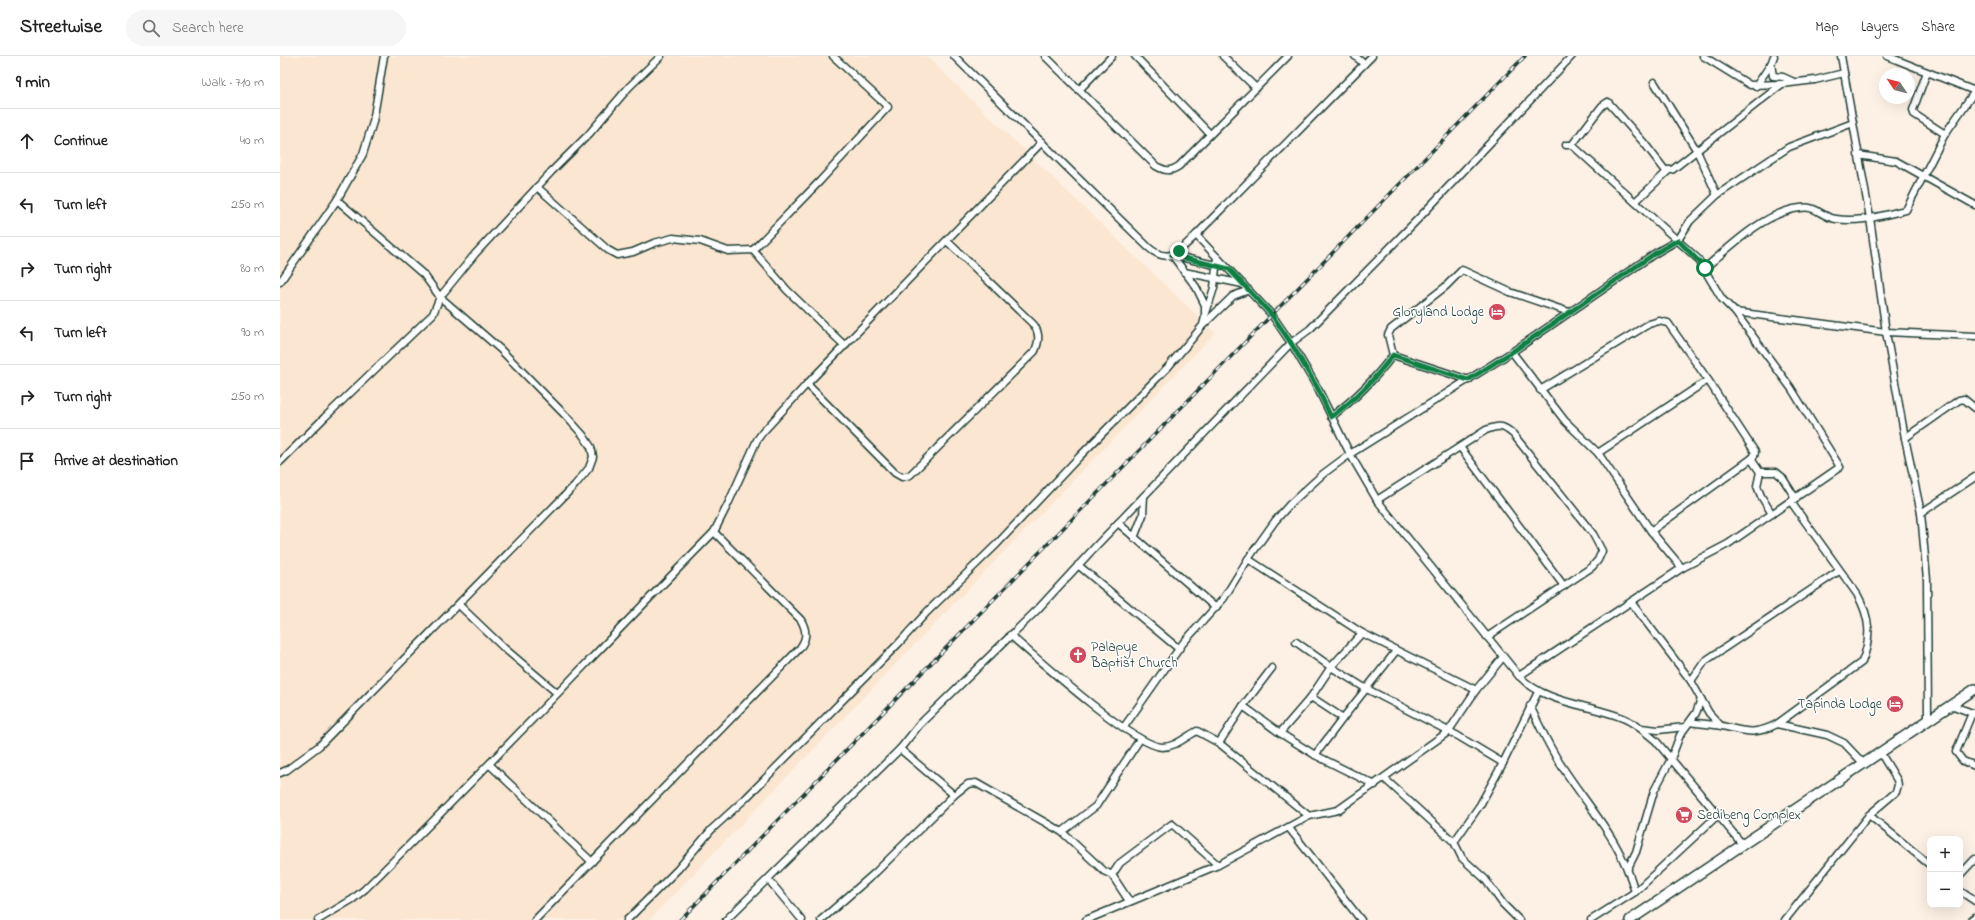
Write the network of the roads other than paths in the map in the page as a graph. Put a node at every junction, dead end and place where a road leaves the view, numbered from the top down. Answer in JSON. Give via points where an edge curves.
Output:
{"nodes":[{"id":1,"x":384,"y":56,"type":"edge"},
{"id":2,"x":661,"y":56,"type":"edge"},
{"id":3,"x":833,"y":56,"type":"edge"},
{"id":4,"x":954,"y":56,"type":"edge"},
{"id":5,"x":1045,"y":56,"type":"edge"},
{"id":6,"x":1112,"y":56,"type":"edge"},
{"id":7,"x":1135,"y":56,"type":"edge"},
{"id":8,"x":1223,"y":56,"type":"edge"},
{"id":9,"x":1288,"y":56,"type":"edge"},
{"id":10,"x":1355,"y":56,"type":"edge"},
{"id":11,"x":1372,"y":56,"type":"edge"},
{"id":12,"x":1572,"y":56,"type":"edge"},
{"id":13,"x":1703,"y":56,"type":"edge"},
{"id":14,"x":1774,"y":56,"type":"edge"},
{"id":15,"x":1841,"y":56,"type":"edge"},
{"id":16,"x":1887,"y":56,"type":"edge"},
{"id":17,"x":1364,"y":64,"type":"junction"},
{"id":18,"x":1771,"y":64,"type":"junction"},
{"id":19,"x":1927,"y":72,"type":"junction"},
{"id":20,"x":1844,"y":73,"type":"junction"},
{"id":21,"x":1654,"y":82,"type":"dead end"},
{"id":22,"x":1796,"y":83,"type":"junction"},
{"id":23,"x":1782,"y":84,"type":"junction"},
{"id":24,"x":1756,"y":86,"type":"junction"},
{"id":25,"x":1256,"y":88,"type":"junction"},
{"id":26,"x":1079,"y":90,"type":"junction"},
{"id":27,"x":1975,"y":91,"type":"edge"},
{"id":28,"x":1852,"y":123,"type":"junction"},
{"id":29,"x":1210,"y":134,"type":"junction"},
{"id":30,"x":1945,"y":134,"type":"junction"},
{"id":31,"x":1042,"y":142,"type":"junction"},
{"id":32,"x":1697,"y":151,"type":"junction"},
{"id":33,"x":1858,"y":155,"type":"junction"},
{"id":34,"x":1669,"y":170,"type":"junction"},
{"id":35,"x":1925,"y":176,"type":"junction"},
{"id":36,"x":537,"y":187,"type":"junction"},
{"id":37,"x":1717,"y":195,"type":"junction"},
{"id":38,"x":337,"y":200,"type":"junction"},
{"id":39,"x":1635,"y":202,"type":"junction"},
{"id":40,"x":1975,"y":204,"type":"edge"},
{"id":41,"x":1870,"y":218,"type":"junction"},
{"id":42,"x":1196,"y":235,"type":"junction"},
{"id":43,"x":1678,"y":240,"type":"junction"},
{"id":44,"x":947,"y":241,"type":"junction"},
{"id":45,"x":753,"y":250,"type":"junction"},
{"id":46,"x":1172,"y":255,"type":"junction"},
{"id":47,"x":1217,"y":257,"type":"junction"},
{"id":48,"x":1216,"y":265,"type":"junction"},
{"id":49,"x":1705,"y":268,"type":"junction"},
{"id":50,"x":1229,"y":269,"type":"junction"},
{"id":51,"x":1183,"y":272,"type":"junction"},
{"id":52,"x":1216,"y":278,"type":"junction"},
{"id":53,"x":280,"y":282,"type":"edge"},
{"id":54,"x":1243,"y":284,"type":"junction"},
{"id":55,"x":1249,"y":290,"type":"junction"},
{"id":56,"x":440,"y":297,"type":"junction"},
{"id":57,"x":1569,"y":312,"type":"junction"},
{"id":58,"x":1735,"y":312,"type":"junction"},
{"id":59,"x":1205,"y":317,"type":"junction"},
{"id":60,"x":1203,"y":325,"type":"junction"},
{"id":61,"x":1886,"y":332,"type":"junction"},
{"id":62,"x":1975,"y":336,"type":"edge"},
{"id":63,"x":1291,"y":343,"type":"junction"},
{"id":64,"x":844,"y":346,"type":"junction"},
{"id":65,"x":1512,"y":352,"type":"junction"},
{"id":66,"x":1393,"y":355,"type":"junction"},
{"id":67,"x":1468,"y":380,"type":"junction"},
{"id":68,"x":1708,"y":380,"type":"junction"},
{"id":69,"x":807,"y":384,"type":"junction"},
{"id":70,"x":1540,"y":390,"type":"junction"},
{"id":71,"x":1975,"y":408,"type":"edge"},
{"id":72,"x":1331,"y":417,"type":"junction"},
{"id":73,"x":1905,"y":438,"type":"junction"},
{"id":74,"x":1460,"y":447,"type":"junction"},
{"id":75,"x":1598,"y":453,"type":"junction"},
{"id":76,"x":1350,"y":454,"type":"junction"},
{"id":77,"x":1751,"y":460,"type":"junction"},
{"id":78,"x":280,"y":462,"type":"edge"},
{"id":79,"x":1760,"y":472,"type":"junction"},
{"id":80,"x":1975,"y":477,"type":"edge"},
{"id":81,"x":1144,"y":496,"type":"junction"},
{"id":82,"x":1377,"y":500,"type":"junction"},
{"id":83,"x":1793,"y":501,"type":"junction"},
{"id":84,"x":1921,"y":513,"type":"junction"},
{"id":85,"x":1772,"y":514,"type":"junction"},
{"id":86,"x":1118,"y":523,"type":"junction"},
{"id":87,"x":1651,"y":531,"type":"junction"},
{"id":88,"x":714,"y":532,"type":"junction"},
{"id":89,"x":1134,"y":538,"type":"junction"},
{"id":90,"x":1248,"y":559,"type":"junction"},
{"id":91,"x":1078,"y":565,"type":"junction"},
{"id":92,"x":1682,"y":568,"type":"junction"},
{"id":93,"x":1839,"y":571,"type":"junction"},
{"id":94,"x":1564,"y":586,"type":"junction"},
{"id":95,"x":1630,"y":602,"type":"junction"},
{"id":96,"x":459,"y":605,"type":"junction"},
{"id":97,"x":1216,"y":608,"type":"junction"},
{"id":98,"x":1362,"y":633,"type":"junction"},
{"id":99,"x":1010,"y":635,"type":"junction"},
{"id":100,"x":1488,"y":637,"type":"junction"},
{"id":101,"x":1296,"y":642,"type":"dead end"},
{"id":102,"x":1179,"y":649,"type":"junction"},
{"id":103,"x":1396,"y":651,"type":"junction"},
{"id":104,"x":1503,"y":658,"type":"junction"},
{"id":105,"x":1331,"y":667,"type":"junction"},
{"id":106,"x":1272,"y":668,"type":"dead end"},
{"id":107,"x":1518,"y":676,"type":"junction"},
{"id":108,"x":1691,"y":681,"type":"junction"},
{"id":109,"x":1365,"y":688,"type":"junction"},
{"id":110,"x":1975,"y":689,"type":"edge"},
{"id":111,"x":1476,"y":690,"type":"junction"},
{"id":112,"x":1538,"y":692,"type":"junction"},
{"id":113,"x":557,"y":693,"type":"junction"},
{"id":114,"x":1311,"y":697,"type":"junction"},
{"id":115,"x":1701,"y":699,"type":"junction"},
{"id":116,"x":1951,"y":704,"type":"junction"},
{"id":117,"x":1243,"y":706,"type":"junction"},
{"id":118,"x":1530,"y":706,"type":"junction"},
{"id":119,"x":1974,"y":713,"type":"edge"},
{"id":120,"x":1343,"y":718,"type":"junction"},
{"id":121,"x":1928,"y":720,"type":"junction"},
{"id":122,"x":1777,"y":724,"type":"junction"},
{"id":123,"x":1687,"y":725,"type":"junction"},
{"id":124,"x":1721,"y":726,"type":"junction"},
{"id":125,"x":1124,"y":727,"type":"junction"},
{"id":126,"x":1640,"y":728,"type":"junction"},
{"id":127,"x":1448,"y":732,"type":"junction"},
{"id":128,"x":1280,"y":733,"type":"junction"},
{"id":129,"x":1140,"y":739,"type":"junction"},
{"id":130,"x":1219,"y":743,"type":"junction"},
{"id":131,"x":900,"y":749,"type":"junction"},
{"id":132,"x":1880,"y":752,"type":"junction"},
{"id":133,"x":1315,"y":756,"type":"junction"},
{"id":134,"x":1671,"y":759,"type":"junction"},
{"id":135,"x":1503,"y":763,"type":"junction"},
{"id":136,"x":1863,"y":763,"type":"junction"},
{"id":137,"x":490,"y":765,"type":"junction"},
{"id":138,"x":1975,"y":766,"type":"edge"},
{"id":139,"x":280,"y":773,"type":"edge"},
{"id":140,"x":1385,"y":779,"type":"junction"},
{"id":141,"x":1375,"y":785,"type":"junction"},
{"id":142,"x":954,"y":795,"type":"junction"},
{"id":143,"x":1719,"y":814,"type":"junction"},
{"id":144,"x":1869,"y":815,"type":"junction"},
{"id":145,"x":1309,"y":816,"type":"junction"},
{"id":146,"x":1289,"y":828,"type":"junction"},
{"id":147,"x":1062,"y":832,"type":"junction"},
{"id":148,"x":1454,"y":842,"type":"junction"},
{"id":149,"x":1744,"y":845,"type":"junction"},
{"id":150,"x":1975,"y":859,"type":"edge"},
{"id":151,"x":592,"y":862,"type":"junction"},
{"id":152,"x":1927,"y":863,"type":"edge"},
{"id":153,"x":1218,"y":865,"type":"junction"},
{"id":154,"x":1628,"y":868,"type":"junction"},
{"id":155,"x":1963,"y":873,"type":"edge"},
{"id":156,"x":1112,"y":874,"type":"junction"},
{"id":157,"x":768,"y":879,"type":"junction"},
{"id":158,"x":1635,"y":892,"type":"junction"},
{"id":159,"x":1963,"y":892,"type":"edge"},
{"id":160,"x":1129,"y":901,"type":"junction"},
{"id":161,"x":1975,"y":901,"type":"edge"},
{"id":162,"x":1975,"y":917,"type":"edge"},
{"id":163,"x":318,"y":920,"type":"edge"},
{"id":164,"x":535,"y":920,"type":"edge"},
{"id":165,"x":627,"y":920,"type":"edge"},
{"id":166,"x":726,"y":920,"type":"edge"},
{"id":167,"x":802,"y":920,"type":"edge"},
{"id":168,"x":821,"y":920,"type":"edge"},
{"id":169,"x":1086,"y":920,"type":"edge"},
{"id":170,"x":1361,"y":920,"type":"edge"},
{"id":171,"x":1519,"y":920,"type":"edge"},
{"id":172,"x":1591,"y":920,"type":"edge"},
{"id":173,"x":1630,"y":920,"type":"edge"},
{"id":174,"x":1785,"y":920,"type":"edge"},
{"id":175,"x":1971,"y":920,"type":"edge"}],
"edges":[{"from":1,"to":38,"type":"street","via":[[373,122],[363,154]]},
{"from":2,"to":36,"type":"street"},
{"from":3,"to":45,"type":"street","via":[[888,107]]},
{"from":4,"to":31,"type":"street"},
{"from":5,"to":26,"type":"street"},
{"from":6,"to":26,"type":"street"},
{"from":7,"to":29,"type":"street"},
{"from":8,"to":25,"type":"street"},
{"from":9,"to":25,"type":"street"},
{"from":10,"to":17,"type":"street"},
{"from":11,"to":17,"type":"street"},
{"from":12,"to":63,"type":"street","via":[[1418,219],[1310,329]]},
{"from":13,"to":24,"type":"street","via":[[1750,85]]},
{"from":14,"to":18,"type":"street"},
{"from":15,"to":20,"type":"street"},
{"from":16,"to":19,"type":"street"},
{"from":17,"to":42,"type":"street"},
{"from":18,"to":22,"type":"street","via":[[1773,76]]},
{"from":18,"to":24,"type":"street"},
{"from":19,"to":27,"type":"street"},
{"from":19,"to":30,"type":"street","via":[[1913,110],[1914,114]]},
{"from":20,"to":22,"type":"street"},
{"from":20,"to":28,"type":"street"},
{"from":21,"to":32,"type":"street"},
{"from":22,"to":23,"type":"street"},
{"from":23,"to":24,"type":"street"},
{"from":23,"to":32,"type":"street"},
{"from":25,"to":29,"type":"street"},
{"from":26,"to":29,"type":"street","via":[[1162,169],[1172,170],[1179,166]]},
{"from":27,"to":30,"type":"street"},
{"from":28,"to":33,"type":"street"},
{"from":28,"to":37,"type":"street","via":[[1789,147]]},
{"from":30,"to":35,"type":"street"},
{"from":31,"to":44,"type":"street"},
{"from":31,"to":46,"type":"street","via":[[1154,252]]},
{"from":32,"to":34,"type":"street"},
{"from":32,"to":37,"type":"street"},
{"from":33,"to":35,"type":"street","via":[[1896,161]]},
{"from":33,"to":41,"type":"street"},
{"from":34,"to":39,"type":"street"},
{"from":34,"to":39,"type":"street","via":[[1664,170],[1608,102],[1602,106],[1569,145]]},
{"from":35,"to":40,"type":"street"},
{"from":35,"to":41,"type":"street","via":[[1906,210]]},
{"from":36,"to":45,"type":"street","via":[[608,250],[617,255],[673,238],[700,241],[728,252]]},
{"from":36,"to":56,"type":"street"},
{"from":37,"to":43,"type":"street","via":[[1690,221]]},
{"from":38,"to":53,"type":"street"},
{"from":38,"to":56,"type":"street","via":[[424,275]]},
{"from":39,"to":43,"type":"street"},
{"from":41,"to":49,"type":"street","via":[[1836,220],[1813,208],[1799,208],[1771,217],[1739,239]]},
{"from":41,"to":61,"type":"street"},
{"from":42,"to":46,"type":"street"},
{"from":42,"to":47,"type":"street"},
{"from":43,"to":49,"type":"street"},
{"from":43,"to":57,"type":"street"},
{"from":44,"to":64,"type":"street"},
{"from":44,"to":69,"type":"street","via":[[1034,325],[1039,340],[1035,351],[910,475],[902,477],[895,473]]},
{"from":45,"to":64,"type":"street","via":[[787,290]]},
{"from":46,"to":48,"type":"street"},
{"from":46,"to":51,"type":"street"},
{"from":47,"to":48,"type":"street"},
{"from":47,"to":50,"type":"street"},
{"from":48,"to":50,"type":"street"},
{"from":48,"to":52,"type":"street"},
{"from":49,"to":58,"type":"street","via":[[1722,299]]},
{"from":50,"to":54,"type":"street"},
{"from":51,"to":52,"type":"street"},
{"from":51,"to":59,"type":"street","via":[[1196,287],[1205,305]]},
{"from":52,"to":54,"type":"street"},
{"from":52,"to":59,"type":"street"},
{"from":54,"to":55,"type":"street"},
{"from":55,"to":60,"type":"street","via":[[1233,296]]},
{"from":55,"to":63,"type":"street","via":[[1272,315]]},
{"from":56,"to":78,"type":"street","via":[[433,314]]},
{"from":56,"to":96,"type":"street","via":[[500,349],[565,415],[591,447],[593,457],[589,468],[575,485]]},
{"from":57,"to":65,"type":"street"},
{"from":57,"to":66,"type":"street","via":[[1510,292],[1462,270],[1445,287],[1391,329],[1388,335]]},
{"from":58,"to":61,"type":"street"},
{"from":58,"to":83,"type":"street","via":[[1791,388],[1840,467]]},
{"from":59,"to":60,"type":"street"},
{"from":60,"to":165,"type":"street","via":[[1168,367],[997,544],[746,798],[712,829],[678,869]]},
{"from":61,"to":62,"type":"street"},
{"from":61,"to":73,"type":"street"},
{"from":63,"to":72,"type":"street"},
{"from":63,"to":81,"type":"street"},
{"from":64,"to":69,"type":"street"},
{"from":65,"to":67,"type":"street"},
{"from":65,"to":70,"type":"street"},
{"from":66,"to":67,"type":"street"},
{"from":66,"to":72,"type":"street","via":[[1357,398]]},
{"from":67,"to":76,"type":"street"},
{"from":68,"to":70,"type":"street","via":[[1668,323],[1659,321],[1649,324]]},
{"from":68,"to":75,"type":"street"},
{"from":68,"to":77,"type":"street","via":[[1753,448],[1754,456]]},
{"from":69,"to":88,"type":"street","via":[[758,440]]},
{"from":70,"to":75,"type":"street","via":[[1565,421]]},
{"from":71,"to":73,"type":"street","via":[[1964,399],[1959,400]]},
{"from":72,"to":76,"type":"street"},
{"from":73,"to":84,"type":"street"},
{"from":74,"to":82,"type":"street"},
{"from":74,"to":94,"type":"street"},
{"from":74,"to":94,"type":"street","via":[[1486,430],[1497,426],[1506,427],[1593,534],[1602,551],[1598,560]]},
{"from":75,"to":87,"type":"street"},
{"from":76,"to":82,"type":"street"},
{"from":76,"to":90,"type":"street","via":[[1290,504]]},
{"from":77,"to":79,"type":"street"},
{"from":77,"to":87,"type":"street"},
{"from":79,"to":83,"type":"street","via":[[1776,472],[1782,477]]},
{"from":79,"to":85,"type":"street","via":[[1758,486]]},
{"from":80,"to":84,"type":"street"},
{"from":81,"to":86,"type":"street"},
{"from":81,"to":89,"type":"street","via":[[1143,515]]},
{"from":82,"to":100,"type":"street"},
{"from":83,"to":85,"type":"street"},
{"from":83,"to":93,"type":"street"},
{"from":84,"to":121,"type":"street","via":[[1927,580]]},
{"from":85,"to":92,"type":"street","via":[[1728,544]]},
{"from":86,"to":89,"type":"street"},
{"from":86,"to":91,"type":"street"},
{"from":87,"to":92,"type":"street"},
{"from":88,"to":113,"type":"street"},
{"from":88,"to":151,"type":"street","via":[[801,620],[806,629],[805,640]]},
{"from":89,"to":97,"type":"street"},
{"from":90,"to":97,"type":"street"},
{"from":90,"to":98,"type":"street"},
{"from":91,"to":99,"type":"street"},
{"from":91,"to":102,"type":"street"},
{"from":92,"to":95,"type":"street"},
{"from":93,"to":108,"type":"street","via":[[1705,661]]},
{"from":93,"to":122,"type":"street","via":[[1865,609],[1869,625],[1867,650],[1862,662]]},
{"from":94,"to":100,"type":"street"},
{"from":95,"to":107,"type":"street"},
{"from":95,"to":108,"type":"street"},
{"from":96,"to":113,"type":"street"},
{"from":96,"to":139,"type":"street","via":[[433,628],[319,746]]},
{"from":97,"to":102,"type":"street"},
{"from":98,"to":103,"type":"street"},
{"from":98,"to":105,"type":"street"},
{"from":99,"to":125,"type":"street","via":[[1076,691]]},
{"from":99,"to":131,"type":"street","via":[[920,724]]},
{"from":100,"to":104,"type":"street"},
{"from":101,"to":105,"type":"street"},
{"from":102,"to":125,"type":"street"},
{"from":103,"to":109,"type":"street"},
{"from":103,"to":111,"type":"street"},
{"from":104,"to":107,"type":"street"},
{"from":104,"to":111,"type":"street"},
{"from":105,"to":109,"type":"street"},
{"from":105,"to":114,"type":"street"},
{"from":106,"to":117,"type":"street"},
{"from":107,"to":112,"type":"street"},
{"from":108,"to":115,"type":"street"},
{"from":109,"to":120,"type":"street"},
{"from":109,"to":127,"type":"street"},
{"from":110,"to":116,"type":"street"},
{"from":111,"to":127,"type":"street"},
{"from":112,"to":118,"type":"street"},
{"from":112,"to":126,"type":"street","via":[[1612,714]]},
{"from":113,"to":137,"type":"street"},
{"from":114,"to":120,"type":"street"},
{"from":114,"to":128,"type":"street"},
{"from":115,"to":123,"type":"street","via":[[1696,713]]},
{"from":115,"to":124,"type":"street"},
{"from":116,"to":119,"type":"street"},
{"from":116,"to":121,"type":"street"},
{"from":117,"to":128,"type":"street"},
{"from":117,"to":130,"type":"street"},
{"from":118,"to":135,"type":"street"},
{"from":118,"to":154,"type":"street","via":[[1563,768],[1610,833]]},
{"from":119,"to":138,"type":"street","via":[[1956,752],[1963,761]]},
{"from":120,"to":133,"type":"street"},
{"from":121,"to":132,"type":"street"},
{"from":122,"to":124,"type":"street","via":[[1766,730],[1753,732]]},
{"from":122,"to":136,"type":"street","via":[[1826,735],[1844,743]]},
{"from":123,"to":124,"type":"street"},
{"from":123,"to":126,"type":"street","via":[[1658,730]]},
{"from":123,"to":134,"type":"street"},
{"from":125,"to":129,"type":"street"},
{"from":126,"to":134,"type":"street","via":[[1656,741]]},
{"from":127,"to":135,"type":"street"},
{"from":127,"to":140,"type":"street"},
{"from":128,"to":133,"type":"street"},
{"from":129,"to":130,"type":"street","via":[[1160,747],[1174,746],[1197,731]]},
{"from":129,"to":147,"type":"street","via":[[1096,806]]},
{"from":130,"to":145,"type":"street"},
{"from":131,"to":142,"type":"street"},
{"from":131,"to":157,"type":"street"},
{"from":132,"to":136,"type":"street"},
{"from":132,"to":144,"type":"street","via":[[1898,785],[1896,792]]},
{"from":133,"to":141,"type":"street"},
{"from":134,"to":143,"type":"street"},
{"from":134,"to":154,"type":"street","via":[[1654,791],[1636,852]]},
{"from":135,"to":148,"type":"street","via":[[1480,805]]},
{"from":136,"to":149,"type":"street"},
{"from":137,"to":151,"type":"street"},
{"from":137,"to":163,"type":"street","via":[[365,890]]},
{"from":140,"to":141,"type":"street"},
{"from":140,"to":148,"type":"street"},
{"from":141,"to":145,"type":"street","via":[[1338,810]]},
{"from":142,"to":147,"type":"street","via":[[968,784],[976,783]]},
{"from":142,"to":168,"type":"street","via":[[876,872]]},
{"from":143,"to":149,"type":"street"},
{"from":143,"to":158,"type":"street"},
{"from":144,"to":152,"type":"street"},
{"from":144,"to":174,"type":"street"},
{"from":145,"to":146,"type":"street"},
{"from":146,"to":153,"type":"street"},
{"from":146,"to":170,"type":"street"},
{"from":147,"to":156,"type":"street","via":[[1104,871]]},
{"from":148,"to":171,"type":"street","via":[[1462,858],[1486,879],[1503,904]]},
{"from":149,"to":173,"type":"street"},
{"from":150,"to":155,"type":"street"},
{"from":151,"to":164,"type":"street"},
{"from":153,"to":156,"type":"street","via":[[1172,824],[1120,863]]},
{"from":153,"to":160,"type":"street"},
{"from":154,"to":158,"type":"street"},
{"from":156,"to":160,"type":"street"},
{"from":157,"to":166,"type":"street"},
{"from":157,"to":167,"type":"street"},
{"from":158,"to":172,"type":"street"},
{"from":159,"to":161,"type":"street"},
{"from":160,"to":169,"type":"street"},
{"from":162,"to":175,"type":"street"}]}
